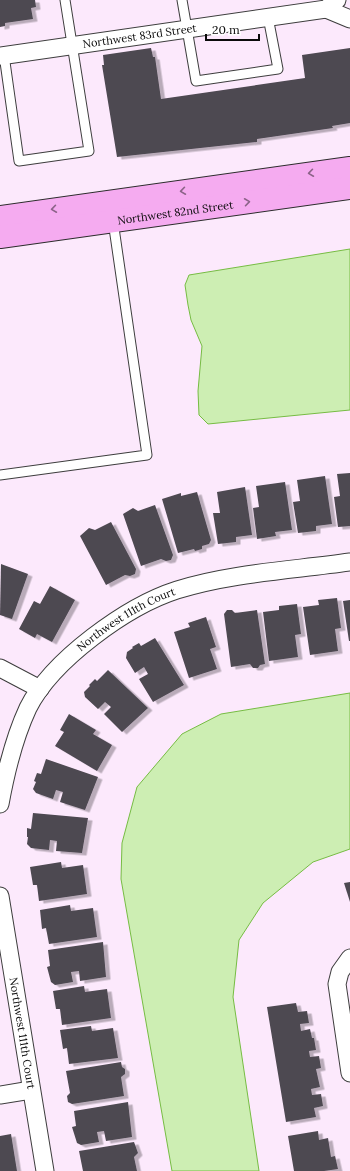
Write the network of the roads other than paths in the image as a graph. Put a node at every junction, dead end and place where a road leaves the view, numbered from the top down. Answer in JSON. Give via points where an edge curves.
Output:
{"nodes":[{"id":1,"x":65,"y":0,"type":"edge"},
{"id":2,"x":182,"y":0,"type":"edge"},
{"id":3,"x":331,"y":4,"type":"edge"},
{"id":4,"x":268,"y":17,"type":"junction"},
{"id":5,"x":350,"y":19,"type":"edge"},
{"id":6,"x":187,"y":29,"type":"junction"},
{"id":7,"x":72,"y":46,"type":"junction"},
{"id":8,"x":2,"y":56,"type":"edge"},
{"id":9,"x":350,"y":168,"type":"edge"},
{"id":10,"x":350,"y":188,"type":"edge"},
{"id":11,"x":111,"y":212,"type":"junction"},
{"id":12,"x":0,"y":217,"type":"edge"},
{"id":13,"x":0,"y":238,"type":"edge"},
{"id":14,"x":0,"y":475,"type":"edge"},
{"id":15,"x":350,"y":562,"type":"edge"},
{"id":16,"x":0,"y":668,"type":"edge"},
{"id":17,"x":40,"y":689,"type":"junction"},
{"id":18,"x":0,"y":804,"type":"edge"},
{"id":19,"x":0,"y":896,"type":"edge"},
{"id":20,"x":350,"y":958,"type":"edge"},
{"id":21,"x":350,"y":1073,"type":"edge"},
{"id":22,"x":31,"y":1090,"type":"junction"},
{"id":23,"x":0,"y":1095,"type":"edge"},
{"id":24,"x":45,"y":1171,"type":"edge"}],
"edges":[{"from":1,"to":7,"type":"lane"},
{"from":2,"to":6,"type":"lane"},
{"from":3,"to":4,"type":"street","name":"Northwest 83rd Street"},
{"from":3,"to":5,"type":"street","name":"Northwest 83rd Street"},
{"from":4,"to":6,"type":"street","name":"Northwest 83rd Street"},
{"from":4,"to":6,"type":"lane","via":[[278,69],[196,81]]},
{"from":6,"to":7,"type":"street","name":"Northwest 83rd Street"},
{"from":7,"to":8,"type":"street","name":"Northwest 83rd Street"},
{"from":7,"to":8,"type":"lane","via":[[89,151],[19,161]]},
{"from":9,"to":11,"type":"street","name":"Northwest 82nd Street","one_way":true},
{"from":11,"to":10,"type":"street","name":"Northwest 82nd Street","one_way":true},
{"from":11,"to":12,"type":"street","name":"Northwest 82nd Street","one_way":true},
{"from":11,"to":13,"type":"street","name":"Northwest 82nd Street"},
{"from":11,"to":14,"type":"lane","via":[[147,455]]},
{"from":15,"to":17,"type":"street","name":"Northwest 111th Court","via":[[220,580],[177,590],[142,604],[80,649]]},
{"from":16,"to":17,"type":"street"},
{"from":17,"to":18,"type":"street","name":"Northwest 111th Court","via":[[18,734],[6,771]]},
{"from":19,"to":22,"type":"street","name":"Northwest 111th Court"},
{"from":20,"to":21,"type":"street","via":[[340,972],[337,984]]},
{"from":22,"to":23,"type":"street"},
{"from":22,"to":24,"type":"street","name":"Northwest 111th Court"}]}
